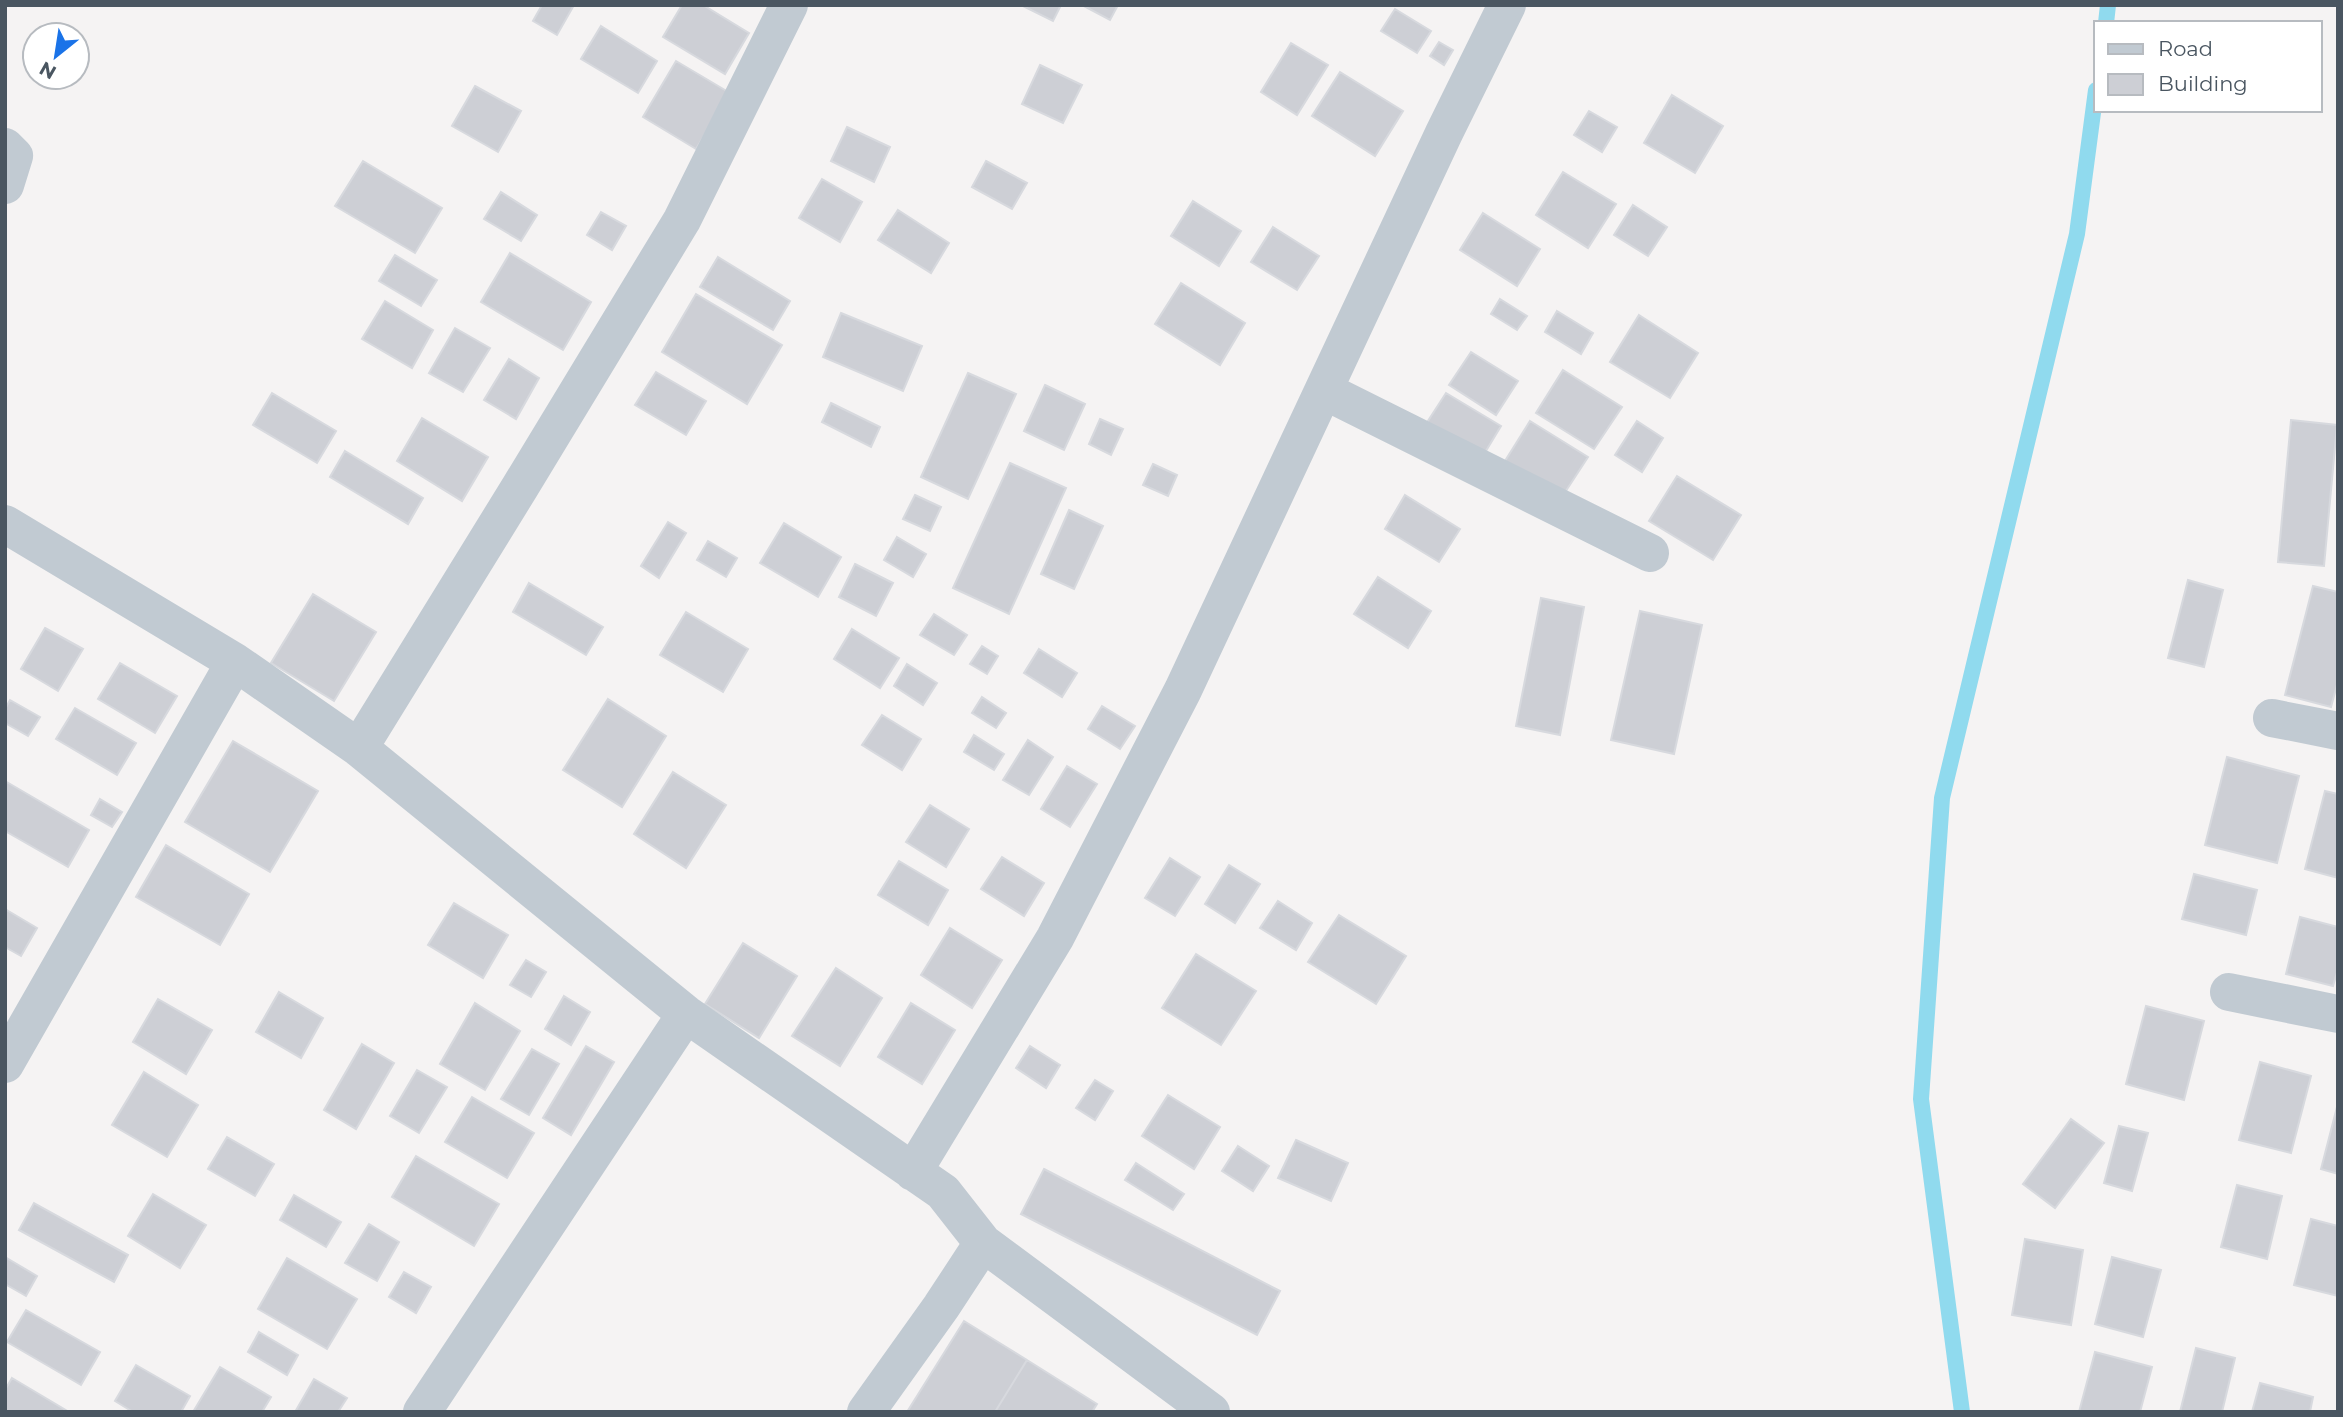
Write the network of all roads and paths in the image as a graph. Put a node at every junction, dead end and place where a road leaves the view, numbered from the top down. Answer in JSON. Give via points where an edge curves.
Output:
{"nodes":[{"id":1,"x":789,"y":5,"type":"edge"},
{"id":2,"x":1507,"y":5,"type":"edge"},
{"id":3,"x":5,"y":147,"type":"edge"},
{"id":4,"x":5,"y":185,"type":"edge"},
{"id":5,"x":1325,"y":391,"type":"junction"},
{"id":6,"x":5,"y":524,"type":"edge"},
{"id":7,"x":1650,"y":553,"type":"dead end"},
{"id":8,"x":235,"y":662,"type":"junction"},
{"id":9,"x":2272,"y":718,"type":"dead end"},
{"id":10,"x":2338,"y":732,"type":"edge"},
{"id":11,"x":359,"y":748,"type":"junction"},
{"id":12,"x":2229,"y":992,"type":"dead end"},
{"id":13,"x":686,"y":1014,"type":"junction"},
{"id":14,"x":2338,"y":1014,"type":"edge"},
{"id":15,"x":5,"y":1064,"type":"edge"},
{"id":16,"x":913,"y":1172,"type":"junction"},
{"id":17,"x":983,"y":1243,"type":"junction"},
{"id":18,"x":422,"y":1412,"type":"edge"},
{"id":19,"x":866,"y":1412,"type":"edge"},
{"id":20,"x":1211,"y":1412,"type":"edge"}],
"edges":[{"from":1,"to":11,"type":"street","via":[[682,220]]},
{"from":2,"to":5,"type":"street"},
{"from":3,"to":4,"type":"street","via":[[14,156]]},
{"from":5,"to":7,"type":"street"},
{"from":5,"to":16,"type":"street","via":[[1183,691],[1055,939]]},
{"from":6,"to":8,"type":"street"},
{"from":8,"to":11,"type":"street"},
{"from":8,"to":15,"type":"street"},
{"from":9,"to":10,"type":"street"},
{"from":11,"to":13,"type":"street"},
{"from":12,"to":14,"type":"street"},
{"from":13,"to":16,"type":"street"},
{"from":13,"to":18,"type":"street"},
{"from":16,"to":17,"type":"street","via":[[943,1192]]},
{"from":17,"to":19,"type":"street"},
{"from":17,"to":20,"type":"street"}]}
